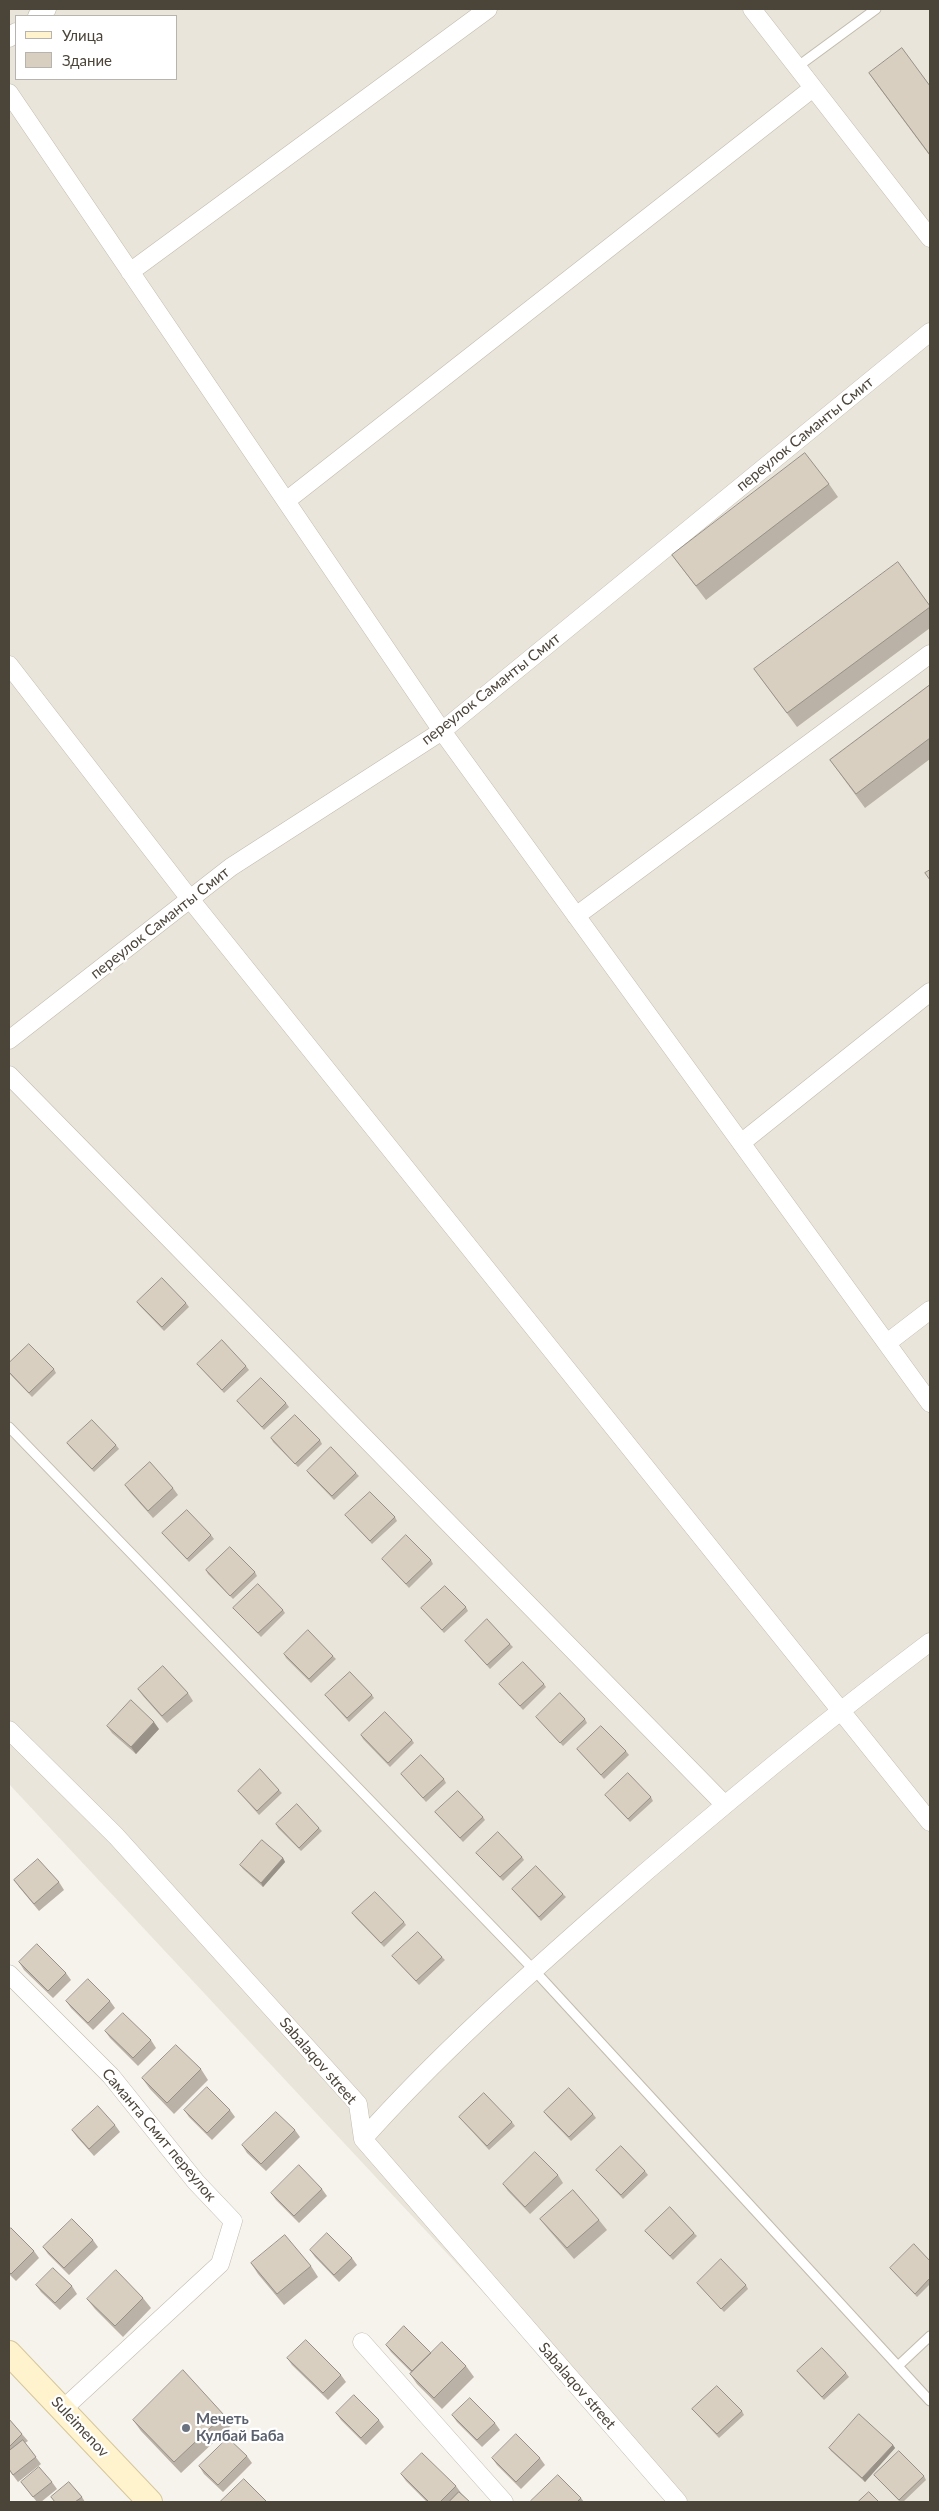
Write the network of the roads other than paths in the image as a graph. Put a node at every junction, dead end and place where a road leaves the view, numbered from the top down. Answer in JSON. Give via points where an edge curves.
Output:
{"nodes":[{"id":1,"x":488,"y":9,"type":"edge"},
{"id":2,"x":752,"y":9,"type":"edge"},
{"id":3,"x":876,"y":9,"type":"edge"},
{"id":4,"x":797,"y":67,"type":"junction"},
{"id":5,"x":813,"y":88,"type":"junction"},
{"id":6,"x":9,"y":93,"type":"edge"},
{"id":7,"x":930,"y":238,"type":"edge"},
{"id":8,"x":130,"y":272,"type":"junction"},
{"id":9,"x":930,"y":332,"type":"edge"},
{"id":10,"x":286,"y":501,"type":"junction"},
{"id":11,"x":930,"y":654,"type":"edge"},
{"id":12,"x":9,"y":664,"type":"edge"},
{"id":13,"x":442,"y":731,"type":"junction"},
{"id":14,"x":190,"y":899,"type":"junction"},
{"id":15,"x":576,"y":916,"type":"junction"},
{"id":16,"x":930,"y":992,"type":"edge"},
{"id":17,"x":9,"y":1040,"type":"edge"},
{"id":18,"x":9,"y":1075,"type":"edge"},
{"id":19,"x":741,"y":1143,"type":"junction"},
{"id":20,"x":930,"y":1310,"type":"edge"},
{"id":21,"x":887,"y":1343,"type":"junction"},
{"id":22,"x":930,"y":1403,"type":"edge"},
{"id":23,"x":9,"y":1427,"type":"edge"},
{"id":24,"x":930,"y":1642,"type":"edge"},
{"id":25,"x":839,"y":1710,"type":"junction"},
{"id":26,"x":9,"y":1730,"type":"edge"},
{"id":27,"x":724,"y":1804,"type":"junction"},
{"id":28,"x":930,"y":1822,"type":"edge"},
{"id":29,"x":534,"y":1970,"type":"junction"},
{"id":30,"x":9,"y":1974,"type":"edge"},
{"id":31,"x":363,"y":2139,"type":"junction"},
{"id":32,"x":930,"y":2336,"type":"edge"},
{"id":33,"x":362,"y":2342,"type":"dead end"},
{"id":34,"x":9,"y":2352,"type":"edge"},
{"id":35,"x":898,"y":2366,"type":"junction"},
{"id":36,"x":930,"y":2401,"type":"edge"},
{"id":37,"x":64,"y":2409,"type":"junction"},
{"id":38,"x":150,"y":2502,"type":"edge"},
{"id":39,"x":504,"y":2502,"type":"edge"},
{"id":40,"x":678,"y":2502,"type":"edge"}],
"edges":[{"from":1,"to":8,"type":"street"},
{"from":2,"to":4,"type":"street"},
{"from":3,"to":4,"type":"lane"},
{"from":4,"to":5,"type":"street"},
{"from":5,"to":7,"type":"street"},
{"from":5,"to":10,"type":"street"},
{"from":6,"to":8,"type":"street"},
{"from":8,"to":10,"type":"street"},
{"from":9,"to":13,"type":"street","name":"переулок Саманты Смит"},
{"from":10,"to":13,"type":"street"},
{"from":11,"to":15,"type":"street"},
{"from":12,"to":14,"type":"street"},
{"from":13,"to":14,"type":"street","name":"переулок Саманты Смит","via":[[232,867]]},
{"from":13,"to":15,"type":"street"},
{"from":14,"to":17,"type":"street","name":"переулок Саманты Смит"},
{"from":14,"to":25,"type":"street"},
{"from":15,"to":19,"type":"street"},
{"from":16,"to":19,"type":"street"},
{"from":18,"to":27,"type":"street"},
{"from":19,"to":21,"type":"street"},
{"from":20,"to":21,"type":"street"},
{"from":21,"to":22,"type":"street"},
{"from":23,"to":29,"type":"lane"},
{"from":24,"to":25,"type":"street"},
{"from":25,"to":27,"type":"street"},
{"from":25,"to":28,"type":"street"},
{"from":26,"to":31,"type":"street","name":"Sabalaqov street","via":[[116,1836],[358,2104]]},
{"from":27,"to":29,"type":"street"},
{"from":29,"to":31,"type":"street","via":[[392,2106]]},
{"from":29,"to":35,"type":"lane"},
{"from":30,"to":37,"type":"street","name":"Саманта Смит переулок","via":[[111,2076],[196,2182],[233,2221],[220,2264]]},
{"from":31,"to":40,"type":"street","name":"Sabalaqov street"},
{"from":32,"to":35,"type":"lane"},
{"from":33,"to":39,"type":"street"},
{"from":34,"to":37,"type":"main road","name":"Suleimenov"},
{"from":35,"to":36,"type":"lane"},
{"from":37,"to":38,"type":"main road","name":"Suleimenov"}]}
